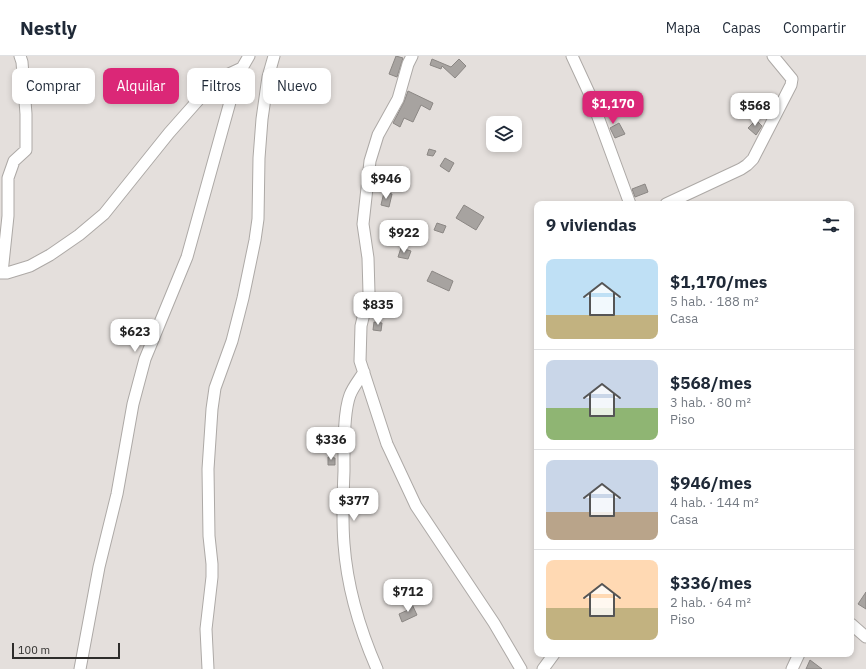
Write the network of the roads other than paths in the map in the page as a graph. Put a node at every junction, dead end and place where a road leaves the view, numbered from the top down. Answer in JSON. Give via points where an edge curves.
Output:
{"nodes":[{"id":1,"x":20,"y":56,"type":"edge"},
{"id":2,"x":249,"y":56,"type":"edge"},
{"id":3,"x":274,"y":56,"type":"edge"},
{"id":4,"x":412,"y":56,"type":"edge"},
{"id":5,"x":572,"y":56,"type":"edge"},
{"id":6,"x":773,"y":56,"type":"edge"},
{"id":7,"x":242,"y":68,"type":"edge"},
{"id":8,"x":195,"y":104,"type":"edge"},
{"id":9,"x":229,"y":104,"type":"edge"},
{"id":10,"x":629,"y":201,"type":"edge"},
{"id":11,"x":672,"y":201,"type":"edge"},
{"id":12,"x":1,"y":272,"type":"edge"},
{"id":13,"x":364,"y":372,"type":"junction"},
{"id":14,"x":854,"y":627,"type":"edge"},
{"id":15,"x":866,"y":637,"type":"edge"},
{"id":16,"x":552,"y":657,"type":"edge"},
{"id":17,"x":798,"y":657,"type":"edge"},
{"id":18,"x":80,"y":669,"type":"edge"},
{"id":19,"x":208,"y":669,"type":"edge"},
{"id":20,"x":377,"y":669,"type":"edge"},
{"id":21,"x":521,"y":669,"type":"edge"},
{"id":22,"x":543,"y":669,"type":"edge"},
{"id":23,"x":792,"y":669,"type":"edge"}],
"edges":[{"from":1,"to":12,"type":"street","via":[[26,114],[26,150],[14,161],[8,178],[8,216]]},
{"from":2,"to":7,"type":"street"},
{"from":3,"to":19,"type":"street","via":[[266,88],[261,132],[255,240],[232,342],[215,388],[212,409],[208,469],[212,577],[206,629]]},
{"from":4,"to":13,"type":"street","via":[[398,99],[378,135],[370,161],[363,224],[368,258],[369,294],[360,326],[360,361]]},
{"from":5,"to":10,"type":"street","via":[[590,95]]},
{"from":6,"to":11,"type":"street","via":[[792,79],[791,85],[753,159],[741,169]]},
{"from":8,"to":12,"type":"street","via":[[104,214],[50,255],[30,266]]},
{"from":9,"to":18,"type":"street","via":[[188,257],[145,359],[133,404]]},
{"from":13,"to":20,"type":"street","via":[[352,390],[347,405],[343,531],[350,588]]},
{"from":13,"to":21,"type":"street","via":[[387,444],[416,506],[494,623]]},
{"from":14,"to":15,"type":"street"},
{"from":16,"to":22,"type":"street"},
{"from":17,"to":23,"type":"street"}]}
